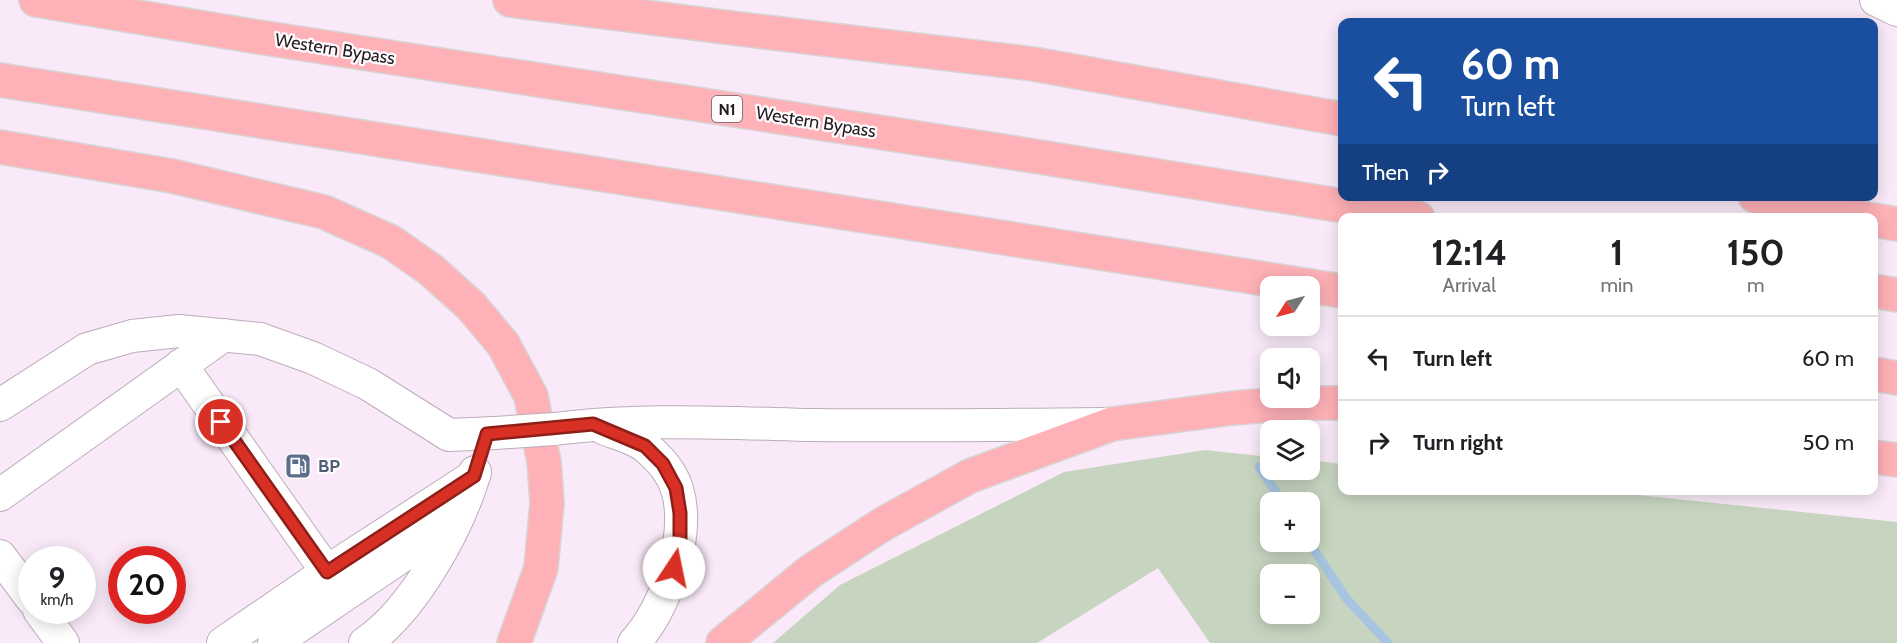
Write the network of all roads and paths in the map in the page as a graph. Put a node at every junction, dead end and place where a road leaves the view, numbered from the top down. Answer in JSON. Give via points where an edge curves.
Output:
{"nodes":[{"id":1,"x":36,"y":0,"type":"edge"},
{"id":2,"x":513,"y":0,"type":"edge"},
{"id":3,"x":1876,"y":0,"type":"edge"},
{"id":4,"x":1897,"y":10,"type":"edge"},
{"id":5,"x":0,"y":80,"type":"edge"},
{"id":6,"x":1338,"y":117,"type":"edge"},
{"id":7,"x":0,"y":147,"type":"edge"},
{"id":8,"x":1780,"y":201,"type":"edge"},
{"id":9,"x":1387,"y":213,"type":"edge"},
{"id":10,"x":1838,"y":213,"type":"edge"},
{"id":11,"x":1878,"y":221,"type":"edge"},
{"id":12,"x":1897,"y":224,"type":"edge"},
{"id":13,"x":1338,"y":290,"type":"edge"},
{"id":14,"x":1878,"y":292,"type":"edge"},
{"id":15,"x":1897,"y":295,"type":"edge"},
{"id":16,"x":224,"y":334,"type":"junction"},
{"id":17,"x":181,"y":365,"type":"junction"},
{"id":18,"x":1878,"y":375,"type":"edge"},
{"id":19,"x":1897,"y":378,"type":"edge"},
{"id":20,"x":1338,"y":403,"type":"edge"},
{"id":21,"x":0,"y":405,"type":"edge"},
{"id":22,"x":1112,"y":423,"type":"junction"},
{"id":23,"x":593,"y":424,"type":"junction"},
{"id":24,"x":491,"y":433,"type":"junction"},
{"id":25,"x":1878,"y":457,"type":"edge"},
{"id":26,"x":1897,"y":459,"type":"edge"},
{"id":27,"x":474,"y":476,"type":"junction"},
{"id":28,"x":0,"y":495,"type":"edge"},
{"id":29,"x":458,"y":518,"type":"junction"},
{"id":30,"x":4,"y":566,"type":"edge"},
{"id":31,"x":327,"y":572,"type":"junction"},
{"id":32,"x":18,"y":582,"type":"edge"},
{"id":33,"x":49,"y":624,"type":"edge"},
{"id":34,"x":63,"y":643,"type":"edge"},
{"id":35,"x":223,"y":643,"type":"edge"},
{"id":36,"x":274,"y":643,"type":"edge"},
{"id":37,"x":365,"y":643,"type":"edge"},
{"id":38,"x":514,"y":643,"type":"edge"},
{"id":39,"x":634,"y":643,"type":"edge"},
{"id":40,"x":723,"y":643,"type":"edge"}],
"edges":[{"from":1,"to":9,"type":"highway","name":"Western Bypass","number":"N1"},
{"from":2,"to":6,"type":"highway","via":[[1033,64]]},
{"from":3,"to":4,"type":"street"},
{"from":5,"to":13,"type":"highway"},
{"from":7,"to":38,"type":"highway","via":[[172,176],[324,212],[391,242],[431,270],[471,306],[503,344],[531,396],[544,462],[548,503],[541,568]]},
{"from":8,"to":10,"type":"highway"},
{"from":11,"to":12,"type":"highway"},
{"from":14,"to":15,"type":"highway"},
{"from":16,"to":17,"type":"street"},
{"from":16,"to":21,"type":"street","via":[[179,331],[132,336],[87,349]]},
{"from":16,"to":24,"type":"street","via":[[260,339],[313,358],[368,384],[449,435]]},
{"from":17,"to":28,"type":"street"},
{"from":17,"to":31,"type":"street"},
{"from":18,"to":19,"type":"highway"},
{"from":20,"to":22,"type":"highway","via":[[1233,408]]},
{"from":22,"to":23,"type":"street","via":[[936,427]]},
{"from":22,"to":40,"type":"highway","via":[[970,476],[883,524],[811,571]]},
{"from":23,"to":24,"type":"street","bridge":true},
{"from":23,"to":39,"type":"street","via":[[645,446],[663,464],[676,488],[680,541],[674,568],[645,632]]},
{"from":24,"to":27,"type":"street"},
{"from":25,"to":26,"type":"highway"},
{"from":27,"to":29,"type":"street"},
{"from":27,"to":31,"type":"street"},
{"from":29,"to":36,"type":"street"},
{"from":29,"to":37,"type":"street","via":[[442,551],[395,617]]},
{"from":30,"to":32,"type":"street"},
{"from":31,"to":35,"type":"street"},
{"from":33,"to":34,"type":"street"}]}
